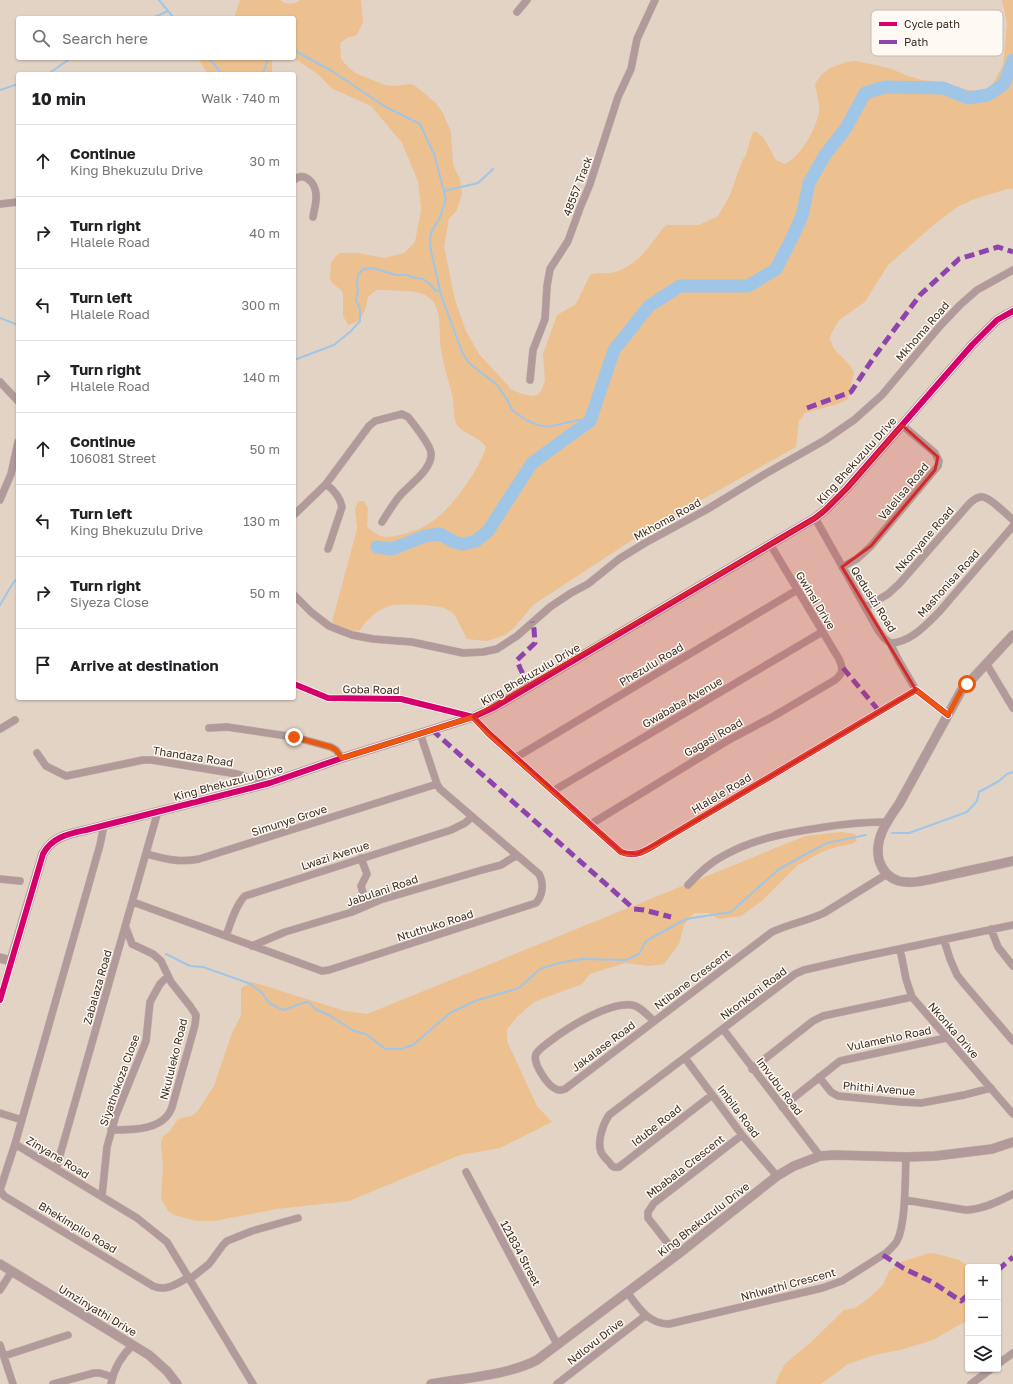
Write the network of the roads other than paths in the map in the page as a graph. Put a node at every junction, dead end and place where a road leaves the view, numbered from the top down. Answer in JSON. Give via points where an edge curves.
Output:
{"nodes":[{"id":1,"x":527,"y":0,"type":"edge"},
{"id":2,"x":655,"y":0,"type":"edge"},
{"id":3,"x":517,"y":12,"type":"dead end"},
{"id":4,"x":296,"y":179,"type":"edge"},
{"id":5,"x":16,"y":202,"type":"edge"},
{"id":6,"x":0,"y":204,"type":"edge"},
{"id":7,"x":313,"y":217,"type":"dead end"},
{"id":8,"x":1013,"y":270,"type":"edge"},
{"id":9,"x":1013,"y":311,"type":"edge"},
{"id":10,"x":530,"y":380,"type":"dead end"},
{"id":11,"x":0,"y":382,"type":"edge"},
{"id":12,"x":16,"y":399,"type":"edge"},
{"id":13,"x":902,"y":425,"type":"junction"},
{"id":14,"x":16,"y":451,"type":"edge"},
{"id":15,"x":326,"y":484,"type":"junction"},
{"id":16,"x":0,"y":500,"type":"edge"},
{"id":17,"x":296,"y":513,"type":"edge"},
{"id":18,"x":815,"y":518,"type":"junction"},
{"id":19,"x":1013,"y":520,"type":"edge"},
{"id":20,"x":382,"y":522,"type":"dead end"},
{"id":21,"x":1013,"y":526,"type":"edge"},
{"id":22,"x":770,"y":544,"type":"junction"},
{"id":23,"x":328,"y":549,"type":"dead end"},
{"id":24,"x":842,"y":567,"type":"junction"},
{"id":25,"x":797,"y":590,"type":"junction"},
{"id":26,"x":296,"y":597,"type":"edge"},
{"id":27,"x":866,"y":607,"type":"junction"},
{"id":28,"x":822,"y":632,"type":"junction"},
{"id":29,"x":1013,"y":636,"type":"edge"},
{"id":30,"x":890,"y":643,"type":"junction"},
{"id":31,"x":986,"y":664,"type":"junction"},
{"id":32,"x":843,"y":668,"type":"joint"},
{"id":33,"x":296,"y":685,"type":"edge"},
{"id":34,"x":916,"y":690,"type":"junction"},
{"id":35,"x":1013,"y":708,"type":"edge"},
{"id":36,"x":948,"y":715,"type":"junction"},
{"id":37,"x":473,"y":717,"type":"junction"},
{"id":38,"x":15,"y":720,"type":"dead end"},
{"id":39,"x":209,"y":728,"type":"dead end"},
{"id":40,"x":0,"y":729,"type":"edge"},
{"id":41,"x":420,"y":734,"type":"junction"},
{"id":42,"x":37,"y":753,"type":"dead end"},
{"id":43,"x":342,"y":758,"type":"junction"},
{"id":44,"x":515,"y":758,"type":"junction"},
{"id":45,"x":270,"y":783,"type":"junction"},
{"id":46,"x":437,"y":784,"type":"junction"},
{"id":47,"x":553,"y":791,"type":"junction"},
{"id":48,"x":158,"y":811,"type":"junction"},
{"id":49,"x":472,"y":817,"type":"junction"},
{"id":50,"x":887,"y":822,"type":"junction"},
{"id":51,"x":591,"y":824,"type":"junction"},
{"id":52,"x":104,"y":825,"type":"junction"},
{"id":53,"x":147,"y":854,"type":"junction"},
{"id":54,"x":517,"y":855,"type":"junction"},
{"id":55,"x":361,"y":858,"type":"junction"},
{"id":56,"x":1013,"y":861,"type":"edge"},
{"id":57,"x":887,"y":874,"type":"junction"},
{"id":58,"x":0,"y":879,"type":"edge"},
{"id":59,"x":20,"y":881,"type":"dead end"},
{"id":60,"x":688,"y":885,"type":"dead end"},
{"id":61,"x":133,"y":902,"type":"junction"},
{"id":62,"x":352,"y":912,"type":"junction"},
{"id":63,"x":1013,"y":925,"type":"edge"},
{"id":64,"x":126,"y":928,"type":"junction"},
{"id":65,"x":991,"y":929,"type":"junction"},
{"id":66,"x":226,"y":936,"type":"junction"},
{"id":67,"x":944,"y":940,"type":"junction"},
{"id":68,"x":252,"y":946,"type":"junction"},
{"id":69,"x":900,"y":949,"type":"junction"},
{"id":70,"x":0,"y":958,"type":"edge"},
{"id":71,"x":11,"y":961,"type":"junction"},
{"id":72,"x":1013,"y":966,"type":"edge"},
{"id":73,"x":168,"y":976,"type":"junction"},
{"id":74,"x":912,"y":997,"type":"junction"},
{"id":75,"x":0,"y":1000,"type":"edge"},
{"id":76,"x":654,"y":1021,"type":"junction"},
{"id":77,"x":723,"y":1029,"type":"junction"},
{"id":78,"x":946,"y":1038,"type":"junction"},
{"id":79,"x":1013,"y":1041,"type":"edge"},
{"id":80,"x":685,"y":1058,"type":"junction"},
{"id":81,"x":752,"y":1069,"type":"junction"},
{"id":82,"x":819,"y":1078,"type":"junction"},
{"id":83,"x":991,"y":1088,"type":"junction"},
{"id":84,"x":565,"y":1089,"type":"joint"},
{"id":85,"x":712,"y":1095,"type":"junction"},
{"id":86,"x":782,"y":1107,"type":"junction"},
{"id":87,"x":0,"y":1113,"type":"edge"},
{"id":88,"x":1013,"y":1114,"type":"edge"},
{"id":89,"x":22,"y":1120,"type":"junction"},
{"id":90,"x":111,"y":1130,"type":"junction"},
{"id":91,"x":742,"y":1136,"type":"junction"},
{"id":92,"x":1013,"y":1142,"type":"edge"},
{"id":93,"x":15,"y":1144,"type":"junction"},
{"id":94,"x":820,"y":1156,"type":"junction"},
{"id":95,"x":906,"y":1157,"type":"junction"},
{"id":96,"x":611,"y":1166,"type":"joint"},
{"id":97,"x":56,"y":1169,"type":"junction"},
{"id":98,"x":466,"y":1172,"type":"dead end"},
{"id":99,"x":778,"y":1176,"type":"junction"},
{"id":100,"x":1013,"y":1194,"type":"edge"},
{"id":101,"x":102,"y":1196,"type":"junction"},
{"id":102,"x":905,"y":1200,"type":"junction"},
{"id":103,"x":298,"y":1218,"type":"dead end"},
{"id":104,"x":677,"y":1255,"type":"junction"},
{"id":105,"x":0,"y":1264,"type":"edge"},
{"id":106,"x":12,"y":1271,"type":"junction"},
{"id":107,"x":190,"y":1278,"type":"junction"},
{"id":108,"x":0,"y":1290,"type":"edge"},
{"id":109,"x":627,"y":1292,"type":"junction"},
{"id":110,"x":645,"y":1316,"type":"junction"},
{"id":111,"x":68,"y":1335,"type":"dead end"},
{"id":112,"x":557,"y":1344,"type":"junction"},
{"id":113,"x":0,"y":1345,"type":"edge"},
{"id":114,"x":133,"y":1345,"type":"junction"},
{"id":115,"x":1013,"y":1352,"type":"edge"},
{"id":116,"x":4,"y":1356,"type":"junction"},
{"id":117,"x":1001,"y":1362,"type":"edge"},
{"id":118,"x":987,"y":1372,"type":"edge"},
{"id":119,"x":112,"y":1381,"type":"edge"},
{"id":120,"x":13,"y":1384,"type":"edge"},
{"id":121,"x":53,"y":1384,"type":"edge"},
{"id":122,"x":177,"y":1384,"type":"edge"},
{"id":123,"x":253,"y":1384,"type":"edge"},
{"id":124,"x":431,"y":1384,"type":"edge"},
{"id":125,"x":558,"y":1384,"type":"edge"},
{"id":126,"x":971,"y":1384,"type":"edge"}],
"edges":[{"from":1,"to":3,"type":"street"},
{"from":2,"to":10,"type":"street","name":"48557 Track","via":[[637,39],[631,69],[618,97],[593,178],[568,241],[550,269],[545,319],[533,350]]},
{"from":4,"to":7,"type":"street","via":[[304,177],[316,194]]},
{"from":5,"to":6,"type":"street"},
{"from":8,"to":26,"type":"street","name":"Mkhoma Road","via":[[977,290],[960,305],[882,395],[854,420],[825,440],[619,559],[588,584],[550,607],[517,636],[497,649],[463,653],[412,642],[373,639],[352,634],[329,626]]},
{"from":9,"to":13,"type":"street","name":"King Bhekuzulu Drive","via":[[997,320],[972,345]]},
{"from":11,"to":12,"type":"street"},
{"from":13,"to":18,"type":"street","name":"King Bhekuzulu Drive","via":[[847,488]]},
{"from":13,"to":24,"type":"street","name":"Valelisa Road","via":[[935,453],[939,461],[938,466],[871,546],[857,559]]},
{"from":14,"to":16,"type":"street","via":[[11,474]]},
{"from":15,"to":17,"type":"street"},
{"from":15,"to":20,"type":"street","via":[[371,424],[400,414],[406,416],[431,450],[431,459],[429,465],[398,498]]},
{"from":15,"to":23,"type":"street","via":[[339,497],[342,507]]},
{"from":18,"to":22,"type":"street","name":"King Bhekuzulu Drive"},
{"from":18,"to":24,"type":"street","name":"Qedusizi Road"},
{"from":19,"to":27,"type":"street","name":"Nkonyane Road","via":[[987,498],[976,498],[899,584]]},
{"from":21,"to":30,"type":"street","name":"Mashonisa Road","via":[[927,624],[908,638]]},
{"from":22,"to":25,"type":"street","name":"Gwinsi Drive"},
{"from":22,"to":37,"type":"street","name":"King Bhekuzulu Drive","via":[[495,707]]},
{"from":24,"to":27,"type":"street","name":"Qedusizi Road"},
{"from":25,"to":28,"type":"street","name":"Gwinsi Drive"},
{"from":25,"to":44,"type":"street","name":"Phezulu Road"},
{"from":27,"to":30,"type":"street","name":"Qedusizi Road","via":[[878,630]]},
{"from":28,"to":32,"type":"street","name":"Gwinsi Drive"},
{"from":28,"to":47,"type":"street","name":"Gwababa Avenue"},
{"from":29,"to":31,"type":"street"},
{"from":30,"to":34,"type":"street","name":"Qedusizi Road"},
{"from":31,"to":35,"type":"street"},
{"from":31,"to":36,"type":"street","via":[[961,691]]},
{"from":32,"to":51,"type":"street","name":"Gagasi Road","via":[[835,680],[727,741]]},
{"from":33,"to":37,"type":"street","name":"Goba Road","via":[[328,698],[401,699]]},
{"from":34,"to":36,"type":"street"},
{"from":34,"to":51,"type":"street","name":"Hlalele Road","via":[[637,854],[621,852]]},
{"from":36,"to":50,"type":"street"},
{"from":37,"to":41,"type":"street","name":"King Bhekuzulu Drive"},
{"from":37,"to":44,"type":"street","name":"Hlalele Road"},
{"from":38,"to":40,"type":"street"},
{"from":39,"to":43,"type":"street","via":[[227,727],[294,737],[331,747]]},
{"from":41,"to":43,"type":"street","name":"King Bhekuzulu Drive"},
{"from":41,"to":46,"type":"street","name":"Ntuthuko Road"},
{"from":42,"to":45,"type":"street","name":"Thandaza Road","via":[[46,766],[66,776],[152,760],[237,774]]},
{"from":43,"to":45,"type":"street","name":"King Bhekuzulu Drive"},
{"from":44,"to":47,"type":"street","name":"Hlalele Road"},
{"from":45,"to":48,"type":"street","name":"King Bhekuzulu Drive"},
{"from":46,"to":49,"type":"street","name":"Ntuthuko Road"},
{"from":46,"to":53,"type":"street","name":"Simunye Grove","via":[[199,859],[183,862]]},
{"from":47,"to":51,"type":"street","name":"Hlalele Road"},
{"from":48,"to":52,"type":"street","name":"King Bhekuzulu Drive"},
{"from":48,"to":53,"type":"street","name":"Zabalaza Road"},
{"from":49,"to":54,"type":"street","name":"Ntuthuko Road"},
{"from":49,"to":55,"type":"street","name":"Lwazi Avenue","via":[[450,830]]},
{"from":50,"to":57,"type":"street","via":[[878,848],[880,864]]},
{"from":50,"to":60,"type":"street","via":[[856,822],[764,838],[722,856]]},
{"from":52,"to":71,"type":"street","name":"King Bhekuzulu Drive","via":[[62,837],[52,841],[46,848]]},
{"from":52,"to":89,"type":"street","name":"Zinyane Road"},
{"from":53,"to":61,"type":"street","name":"Zabalaza Road"},
{"from":54,"to":62,"type":"street","name":"Jabulani Road","via":[[497,867],[380,900]]},
{"from":54,"to":68,"type":"street","name":"Ntuthuko Road","via":[[541,877],[540,897],[534,904],[326,971]]},
{"from":55,"to":62,"type":"street","via":[[367,874],[361,886],[364,896]]},
{"from":55,"to":66,"type":"street","name":"Lwazi Avenue","via":[[245,896],[238,906]]},
{"from":56,"to":57,"type":"street","via":[[916,882],[900,882]]},
{"from":57,"to":76,"type":"street","name":"Ntibane Crescent","via":[[824,914],[772,932]]},
{"from":58,"to":59,"type":"street"},
{"from":61,"to":64,"type":"street","name":"Zabalaza Road"},
{"from":61,"to":66,"type":"street","name":"Ntuthuko Road"},
{"from":62,"to":68,"type":"street","name":"Jabulani Road","via":[[285,932]]},
{"from":63,"to":65,"type":"street","name":"Nkonkoni Road"},
{"from":64,"to":73,"type":"street","name":"Nkululeko Road","via":[[132,944],[161,961]]},
{"from":64,"to":97,"type":"street","name":"Zabalaza Road"},
{"from":65,"to":67,"type":"street","name":"Nkonkoni Road"},
{"from":65,"to":72,"type":"street","via":[[998,947]]},
{"from":66,"to":68,"type":"street","name":"Ntuthuko Road"},
{"from":67,"to":69,"type":"street","name":"Nkonkoni Road"},
{"from":67,"to":79,"type":"street","via":[[958,975]]},
{"from":69,"to":74,"type":"street","name":"Nkonka Drive"},
{"from":69,"to":77,"type":"street","name":"Nkonkoni Road","via":[[799,972]]},
{"from":70,"to":71,"type":"street"},
{"from":71,"to":75,"type":"street"},
{"from":73,"to":90,"type":"street","name":"Siyathokoza Close","via":[[160,984],[150,1002],[146,1041]]},
{"from":73,"to":90,"type":"street","name":"Nkululeko Road","via":[[196,1015],[195,1028],[171,1111],[158,1124],[142,1129]]},
{"from":74,"to":78,"type":"street","name":"Nkonka Drive"},
{"from":74,"to":81,"type":"street","via":[[823,1016]]},
{"from":76,"to":84,"type":"street","name":"Jakalase Road"},
{"from":76,"to":84,"type":"street","name":"Ntibane Crescent","via":[[634,1005],[618,1007],[582,1020],[541,1048],[535,1056],[537,1067],[554,1088]]},
{"from":77,"to":80,"type":"street","name":"Nkonkoni Road"},
{"from":77,"to":81,"type":"street","name":"Imvubu Road"},
{"from":78,"to":82,"type":"street","name":"Vulamehlo Road","via":[[845,1058]]},
{"from":78,"to":83,"type":"street","name":"Nkonka Drive"},
{"from":80,"to":85,"type":"street","name":"Imbila Road"},
{"from":80,"to":96,"type":"street","name":"Nkonkoni Road","via":[[608,1116],[602,1131],[600,1149]]},
{"from":81,"to":86,"type":"street","name":"Imvubu Road"},
{"from":82,"to":83,"type":"street","name":"Phithi Avenue","via":[[830,1092],[838,1096],[901,1102],[929,1102]]},
{"from":82,"to":86,"type":"street","name":"Vulamehlo Road"},
{"from":83,"to":88,"type":"street","name":"Nkonka Drive"},
{"from":85,"to":91,"type":"street","name":"Imbila Road"},
{"from":85,"to":96,"type":"street","name":"Idube Road","via":[[619,1167]]},
{"from":86,"to":94,"type":"street","name":"Imvubu Road"},
{"from":87,"to":89,"type":"street"},
{"from":89,"to":93,"type":"street","name":"Zinyane Road"},
{"from":90,"to":101,"type":"street","name":"Siyathokoza Close","via":[[105,1153]]},
{"from":91,"to":99,"type":"street","name":"Imbila Road"},
{"from":91,"to":104,"type":"street","name":"Mbabala Crescent","via":[[654,1203],[648,1212],[648,1218]]},
{"from":92,"to":95,"type":"street","name":"King Bhekuzulu Drive","via":[[987,1150]]},
{"from":93,"to":97,"type":"street","name":"Zinyane Road"},
{"from":93,"to":107,"type":"street","name":"Bhekimpilo Road","via":[[0,1188],[4,1196],[153,1286],[167,1288]]},
{"from":94,"to":95,"type":"street","name":"King Bhekuzulu Drive"},
{"from":94,"to":99,"type":"street","name":"King Bhekuzulu Drive","via":[[794,1166]]},
{"from":95,"to":102,"type":"street","name":"Nhlwathi Crescent"},
{"from":97,"to":101,"type":"street","name":"Zinyane Road"},
{"from":98,"to":112,"type":"street","name":"121834 Street"},
{"from":99,"to":104,"type":"street","name":"King Bhekuzulu Drive"},
{"from":100,"to":102,"type":"street","via":[[993,1204],[966,1210]]},
{"from":101,"to":107,"type":"street","name":"Zinyane Road","via":[[161,1236],[172,1248]]},
{"from":102,"to":110,"type":"street","name":"Nhlwathi Crescent","via":[[900,1233],[892,1247],[842,1281],[674,1324],[659,1324]]},
{"from":103,"to":107,"type":"street","name":"Bhekimpilo Road","via":[[227,1241],[212,1262]]},
{"from":104,"to":109,"type":"street","name":"King Bhekuzulu Drive"},
{"from":105,"to":106,"type":"street","name":"Umzinyathi Drive"},
{"from":106,"to":108,"type":"street"},
{"from":106,"to":114,"type":"street","name":"Umzinyathi Drive"},
{"from":107,"to":123,"type":"street","name":"Zinyane Road"},
{"from":109,"to":110,"type":"street","name":"Nhlwathi Crescent"},
{"from":109,"to":112,"type":"street","name":"King Bhekuzulu Drive"},
{"from":110,"to":125,"type":"street","name":"Ndlovu Drive"},
{"from":111,"to":116,"type":"street"},
{"from":112,"to":124,"type":"street","name":"King Bhekuzulu Drive","via":[[537,1360],[517,1368]]},
{"from":113,"to":116,"type":"street"},
{"from":114,"to":119,"type":"street","via":[[118,1363]]},
{"from":114,"to":122,"type":"street","name":"Umzinyathi Drive","via":[[159,1363]]},
{"from":115,"to":117,"type":"street"},
{"from":116,"to":120,"type":"street"},
{"from":118,"to":126,"type":"street"},
{"from":119,"to":121,"type":"street","via":[[100,1373],[94,1373]]}]}
